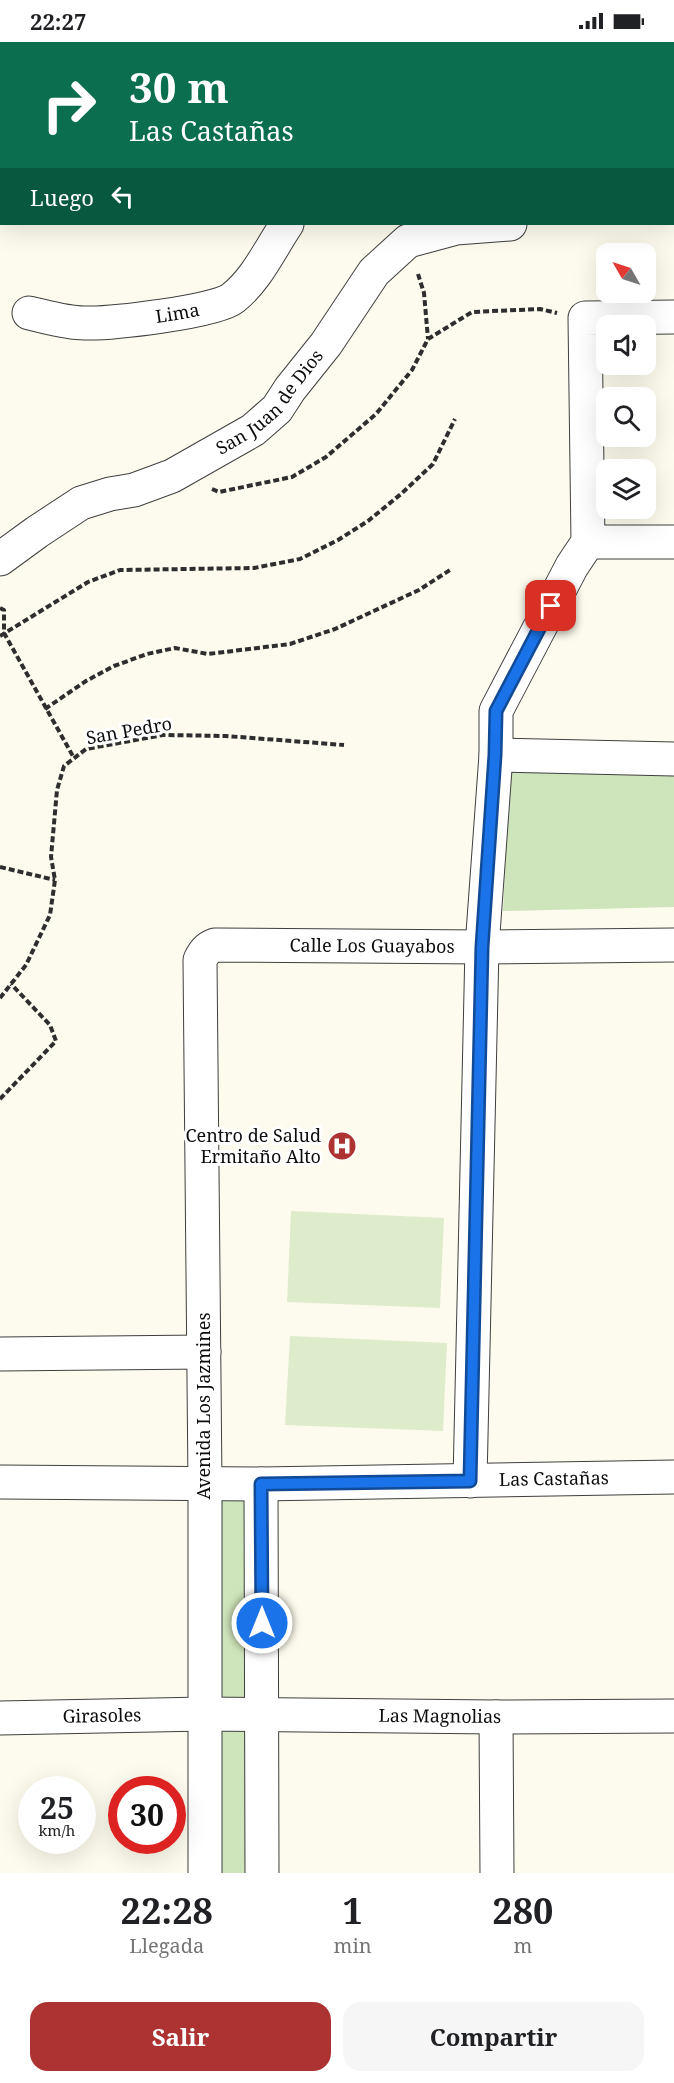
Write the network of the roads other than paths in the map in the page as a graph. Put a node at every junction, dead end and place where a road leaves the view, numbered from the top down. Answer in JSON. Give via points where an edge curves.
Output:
{"nodes":[{"id":1,"x":286,"y":225,"type":"edge"},
{"id":2,"x":496,"y":225,"type":"edge"},
{"id":3,"x":29,"y":313,"type":"dead end"},
{"id":4,"x":674,"y":317,"type":"edge"},
{"id":5,"x":588,"y":542,"type":"junction"},
{"id":6,"x":674,"y":542,"type":"edge"},
{"id":7,"x":0,"y":559,"type":"edge"},
{"id":8,"x":495,"y":755,"type":"junction"},
{"id":9,"x":674,"y":759,"type":"edge"},
{"id":10,"x":215,"y":945,"type":"joint"},
{"id":11,"x":674,"y":945,"type":"edge"},
{"id":12,"x":482,"y":947,"type":"junction"},
{"id":13,"x":204,"y":1352,"type":"junction"},
{"id":14,"x":0,"y":1354,"type":"edge"},
{"id":15,"x":674,"y":1477,"type":"edge"},
{"id":16,"x":470,"y":1481,"type":"junction"},
{"id":17,"x":0,"y":1482,"type":"edge"},
{"id":18,"x":205,"y":1484,"type":"junction"},
{"id":19,"x":261,"y":1484,"type":"junction"},
{"id":20,"x":205,"y":1714,"type":"junction"},
{"id":21,"x":263,"y":1715,"type":"junction"},
{"id":22,"x":674,"y":1716,"type":"edge"},
{"id":23,"x":496,"y":1717,"type":"junction"},
{"id":24,"x":0,"y":1718,"type":"edge"},
{"id":25,"x":205,"y":1873,"type":"edge"},
{"id":26,"x":262,"y":1873,"type":"edge"},
{"id":27,"x":497,"y":1873,"type":"edge"}],
"edges":[{"from":1,"to":3,"type":"street","name":"Lima","via":[[250,284],[231,300],[165,315],[83,323]]},
{"from":2,"to":7,"type":"street","name":"San Juan de Dios","via":[[456,228],[408,241],[374,272],[277,409],[253,430],[172,476],[81,503]]},
{"from":4,"to":5,"type":"street","via":[[585,318]]},
{"from":5,"to":6,"type":"street"},
{"from":5,"to":8,"type":"street","via":[[496,711]]},
{"from":8,"to":9,"type":"street"},
{"from":8,"to":12,"type":"street"},
{"from":10,"to":12,"type":"street","name":"Calle Los Guayabos"},
{"from":10,"to":13,"type":"street","name":"Avenida Los Jazmines","via":[[200,960]]},
{"from":11,"to":12,"type":"street","name":"Calle Los Guayabos"},
{"from":12,"to":16,"type":"street"},
{"from":13,"to":14,"type":"street"},
{"from":13,"to":18,"type":"street","name":"Avenida Los Jazmines"},
{"from":15,"to":16,"type":"street","name":"Las Castañas"},
{"from":16,"to":19,"type":"street","name":"Las Castañas"},
{"from":17,"to":18,"type":"street","name":"Las Castañas"},
{"from":18,"to":19,"type":"street","name":"Las Castañas"},
{"from":18,"to":20,"type":"street","name":"Avenida Los Jazmines"},
{"from":19,"to":21,"type":"street"},
{"from":20,"to":21,"type":"street","name":"Las Magnolias"},
{"from":20,"to":24,"type":"street","name":"Girasoles"},
{"from":20,"to":25,"type":"street","name":"Avenida Los Jazmines"},
{"from":21,"to":23,"type":"street","name":"Las Magnolias"},
{"from":21,"to":26,"type":"street"},
{"from":22,"to":23,"type":"street","name":"Las Magnolias"},
{"from":23,"to":27,"type":"street"}]}
